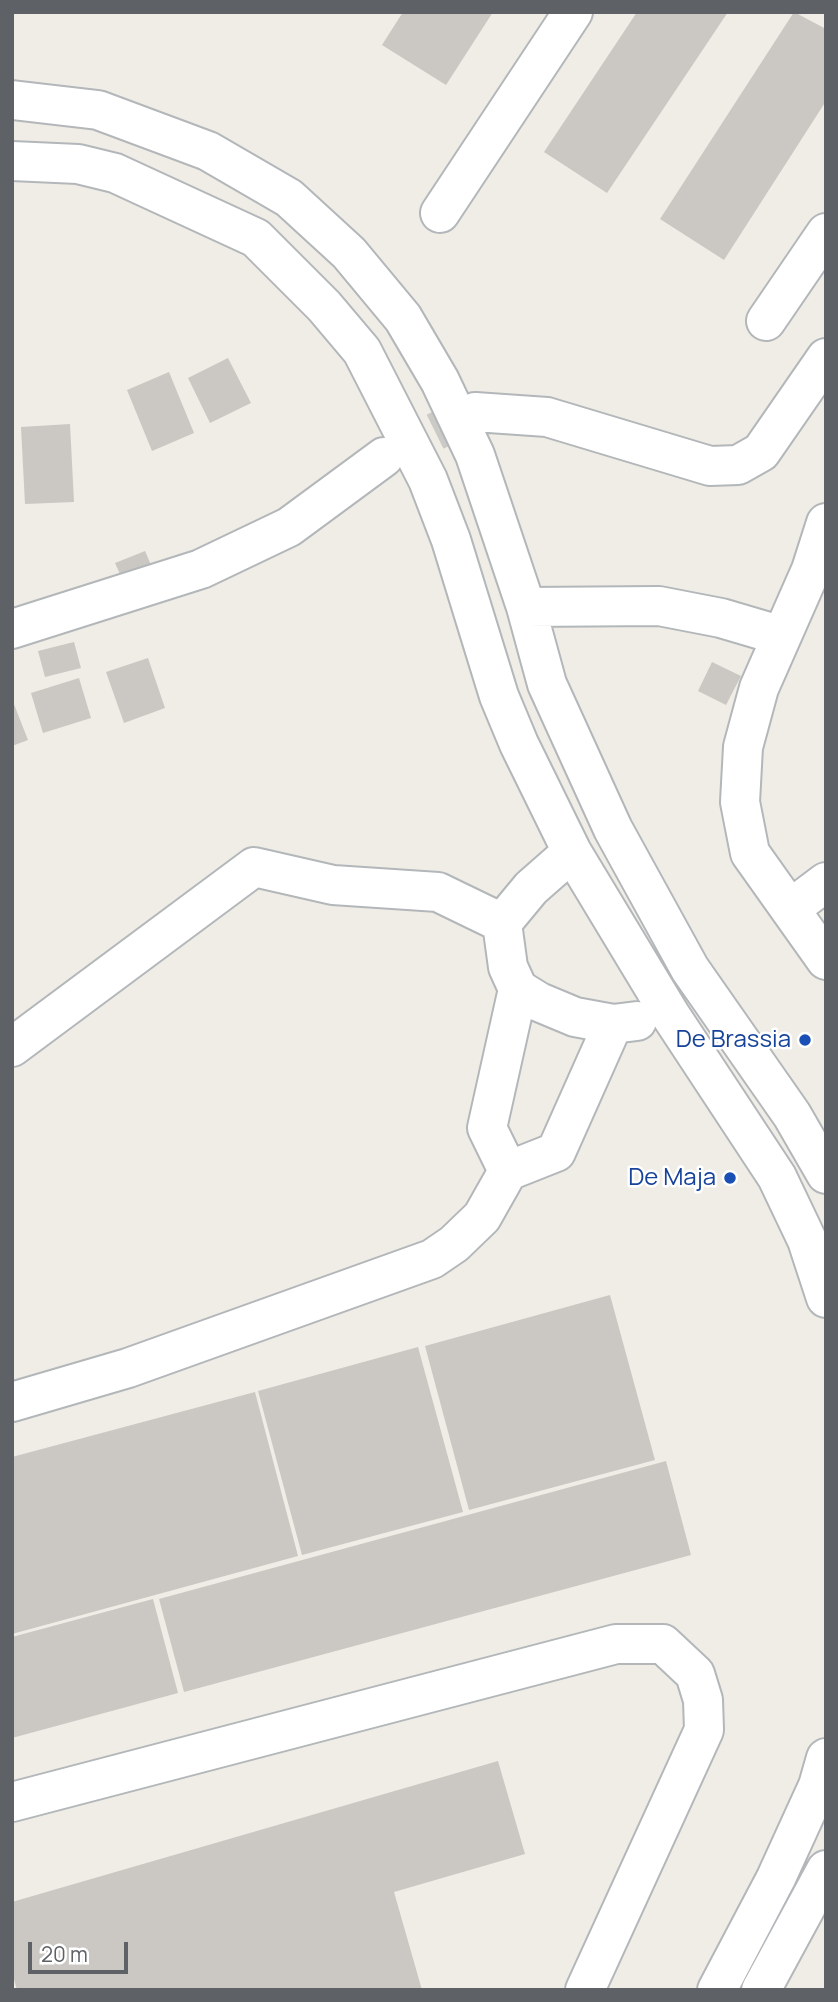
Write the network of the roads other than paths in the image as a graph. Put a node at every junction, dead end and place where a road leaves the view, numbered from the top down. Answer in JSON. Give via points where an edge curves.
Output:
{"nodes":[{"id":1,"x":573,"y":12,"type":"edge"},
{"id":2,"x":12,"y":100,"type":"edge"},
{"id":3,"x":12,"y":161,"type":"edge"},
{"id":4,"x":289,"y":198,"type":"junction"},
{"id":5,"x":440,"y":213,"type":"dead end"},
{"id":6,"x":826,"y":233,"type":"edge"},
{"id":7,"x":256,"y":238,"type":"junction"},
{"id":8,"x":766,"y":321,"type":"dead end"},
{"id":9,"x":826,"y":358,"type":"edge"},
{"id":10,"x":475,"y":412,"type":"tunnel mouth"},
{"id":11,"x":384,"y":457,"type":"tunnel mouth"},
{"id":12,"x":826,"y":523,"type":"edge"},
{"id":13,"x":526,"y":607,"type":"junction"},
{"id":14,"x":12,"y":629,"type":"edge"},
{"id":15,"x":782,"y":636,"type":"junction"},
{"id":16,"x":572,"y":852,"type":"junction"},
{"id":17,"x":826,"y":882,"type":"edge"},
{"id":18,"x":790,"y":909,"type":"junction"},
{"id":19,"x":502,"y":923,"type":"junction"},
{"id":20,"x":826,"y":960,"type":"edge"},
{"id":21,"x":519,"y":989,"type":"junction"},
{"id":22,"x":671,"y":1016,"type":"junction"},
{"id":23,"x":613,"y":1024,"type":"junction"},
{"id":24,"x":12,"y":1046,"type":"edge"},
{"id":25,"x":508,"y":1171,"type":"junction"},
{"id":26,"x":826,"y":1174,"type":"edge"},
{"id":27,"x":826,"y":1298,"type":"edge"},
{"id":28,"x":12,"y":1402,"type":"edge"},
{"id":29,"x":823,"y":1777,"type":"edge"},
{"id":30,"x":12,"y":1801,"type":"edge"},
{"id":31,"x":826,"y":1870,"type":"edge"},
{"id":32,"x":585,"y":1990,"type":"edge"},
{"id":33,"x":717,"y":1990,"type":"edge"},
{"id":34,"x":761,"y":1990,"type":"edge"}],
"edges":[{"from":1,"to":5,"type":"street"},
{"from":2,"to":4,"type":"street","via":[[98,110],[154,128],[208,151]]},
{"from":3,"to":7,"type":"street","via":[[78,164],[115,173]]},
{"from":4,"to":7,"type":"street"},
{"from":4,"to":13,"type":"street","via":[[349,253],[403,318],[428,360],[475,456]]},
{"from":6,"to":8,"type":"street"},
{"from":7,"to":16,"type":"street","via":[[362,351],[391,402],[451,540],[499,696]]},
{"from":9,"to":10,"type":"street","via":[[761,453],[738,465],[710,466],[547,417]]},
{"from":11,"to":14,"type":"street","via":[[289,527],[201,569]]},
{"from":12,"to":15,"type":"street"},
{"from":13,"to":15,"type":"street","via":[[659,607],[721,618]]},
{"from":13,"to":26,"type":"street","via":[[547,684],[613,830],[690,970],[792,1115]]},
{"from":15,"to":18,"type":"street","via":[[759,688],[743,747],[740,802],[751,853]]},
{"from":16,"to":19,"type":"street","via":[[531,888]]},
{"from":16,"to":22,"type":"street"},
{"from":17,"to":18,"type":"street"},
{"from":18,"to":20,"type":"street"},
{"from":19,"to":21,"type":"street","via":[[508,967]]},
{"from":19,"to":24,"type":"street","via":[[438,891],[333,885],[254,867]]},
{"from":21,"to":23,"type":"street","via":[[575,1017]]},
{"from":21,"to":25,"type":"street","via":[[488,1128]]},
{"from":22,"to":23,"type":"street"},
{"from":22,"to":27,"type":"street","via":[[783,1187]]},
{"from":23,"to":25,"type":"street","via":[[556,1152]]},
{"from":25,"to":28,"type":"street","via":[[482,1217],[432,1259],[128,1368]]},
{"from":29,"to":33,"type":"street"},
{"from":30,"to":32,"type":"street","via":[[616,1644],[663,1644],[695,1674],[703,1700],[704,1730]]},
{"from":31,"to":34,"type":"street"}]}
